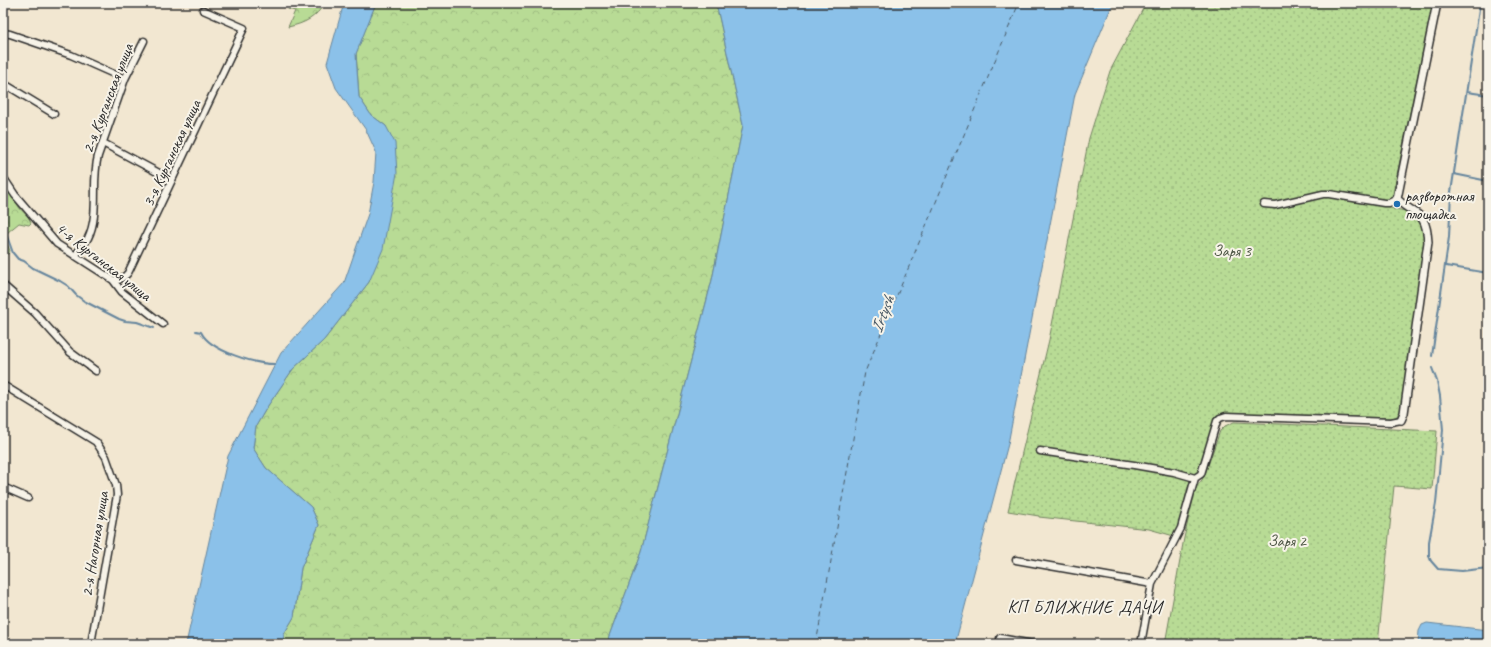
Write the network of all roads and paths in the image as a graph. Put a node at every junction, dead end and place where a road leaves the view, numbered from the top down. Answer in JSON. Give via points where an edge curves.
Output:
{"nodes":[{"id":1,"x":1437,"y":3,"type":"edge"},
{"id":2,"x":203,"y":10,"type":"dead end"},
{"id":3,"x":3,"y":33,"type":"edge"},
{"id":4,"x":144,"y":41,"type":"dead end"},
{"id":5,"x":125,"y":79,"type":"junction"},
{"id":6,"x":3,"y":83,"type":"edge"},
{"id":7,"x":54,"y":114,"type":"dead end"},
{"id":8,"x":103,"y":143,"type":"junction"},
{"id":9,"x":3,"y":177,"type":"edge"},
{"id":10,"x":172,"y":180,"type":"junction"},
{"id":11,"x":1398,"y":199,"type":"junction"},
{"id":12,"x":1264,"y":204,"type":"dead end"},
{"id":13,"x":75,"y":256,"type":"junction"},
{"id":14,"x":113,"y":280,"type":"junction"},
{"id":15,"x":3,"y":285,"type":"edge"},
{"id":16,"x":164,"y":324,"type":"dead end"},
{"id":17,"x":96,"y":371,"type":"dead end"},
{"id":18,"x":3,"y":385,"type":"edge"},
{"id":19,"x":1401,"y":420,"type":"joint"},
{"id":20,"x":1040,"y":451,"type":"dead end"},
{"id":21,"x":1195,"y":478,"type":"junction"},
{"id":22,"x":3,"y":487,"type":"edge"},
{"id":23,"x":28,"y":498,"type":"dead end"},
{"id":24,"x":1016,"y":560,"type":"dead end"},
{"id":25,"x":1152,"y":584,"type":"junction"},
{"id":26,"x":1000,"y":638,"type":"dead end"},
{"id":27,"x":91,"y":644,"type":"edge"},
{"id":28,"x":1033,"y":644,"type":"edge"},
{"id":29,"x":1141,"y":644,"type":"edge"}],
"edges":[{"from":1,"to":11,"type":"street"},
{"from":2,"to":10,"type":"street","name":"3-я Курганская улица","via":[[244,28]]},
{"from":3,"to":5,"type":"street","via":[[71,55]]},
{"from":4,"to":5,"type":"street","name":"2-я Курганская улица"},
{"from":5,"to":8,"type":"street","name":"2-я Курганская улица"},
{"from":6,"to":7,"type":"street"},
{"from":8,"to":10,"type":"street"},
{"from":8,"to":13,"type":"street","name":"2-я Курганская улица","via":[[95,166],[93,224],[88,238]]},
{"from":9,"to":13,"type":"street","name":"4-я Курганская улица","via":[[57,244]]},
{"from":10,"to":14,"type":"street","name":"3-я Курганская улица","via":[[128,273],[124,278]]},
{"from":11,"to":12,"type":"street","via":[[1384,203],[1322,194],[1275,205]]},
{"from":11,"to":19,"type":"street","via":[[1425,222],[1428,242]]},
{"from":13,"to":14,"type":"street","name":"4-я Курганская улица"},
{"from":14,"to":16,"type":"street","name":"4-я Курганская улица","via":[[122,292]]},
{"from":15,"to":17,"type":"street","via":[[35,313],[70,352]]},
{"from":18,"to":27,"type":"street","name":"2-я Нагорная улица","via":[[96,442],[106,457],[114,477],[117,495]]},
{"from":19,"to":21,"type":"street","via":[[1391,422],[1226,416],[1217,421],[1202,474]]},
{"from":20,"to":21,"type":"street","via":[[1134,465]]},
{"from":21,"to":25,"type":"street","via":[[1181,528]]},
{"from":22,"to":23,"type":"street"},
{"from":24,"to":25,"type":"street"},
{"from":25,"to":29,"type":"street"},
{"from":26,"to":28,"type":"street"}]}
